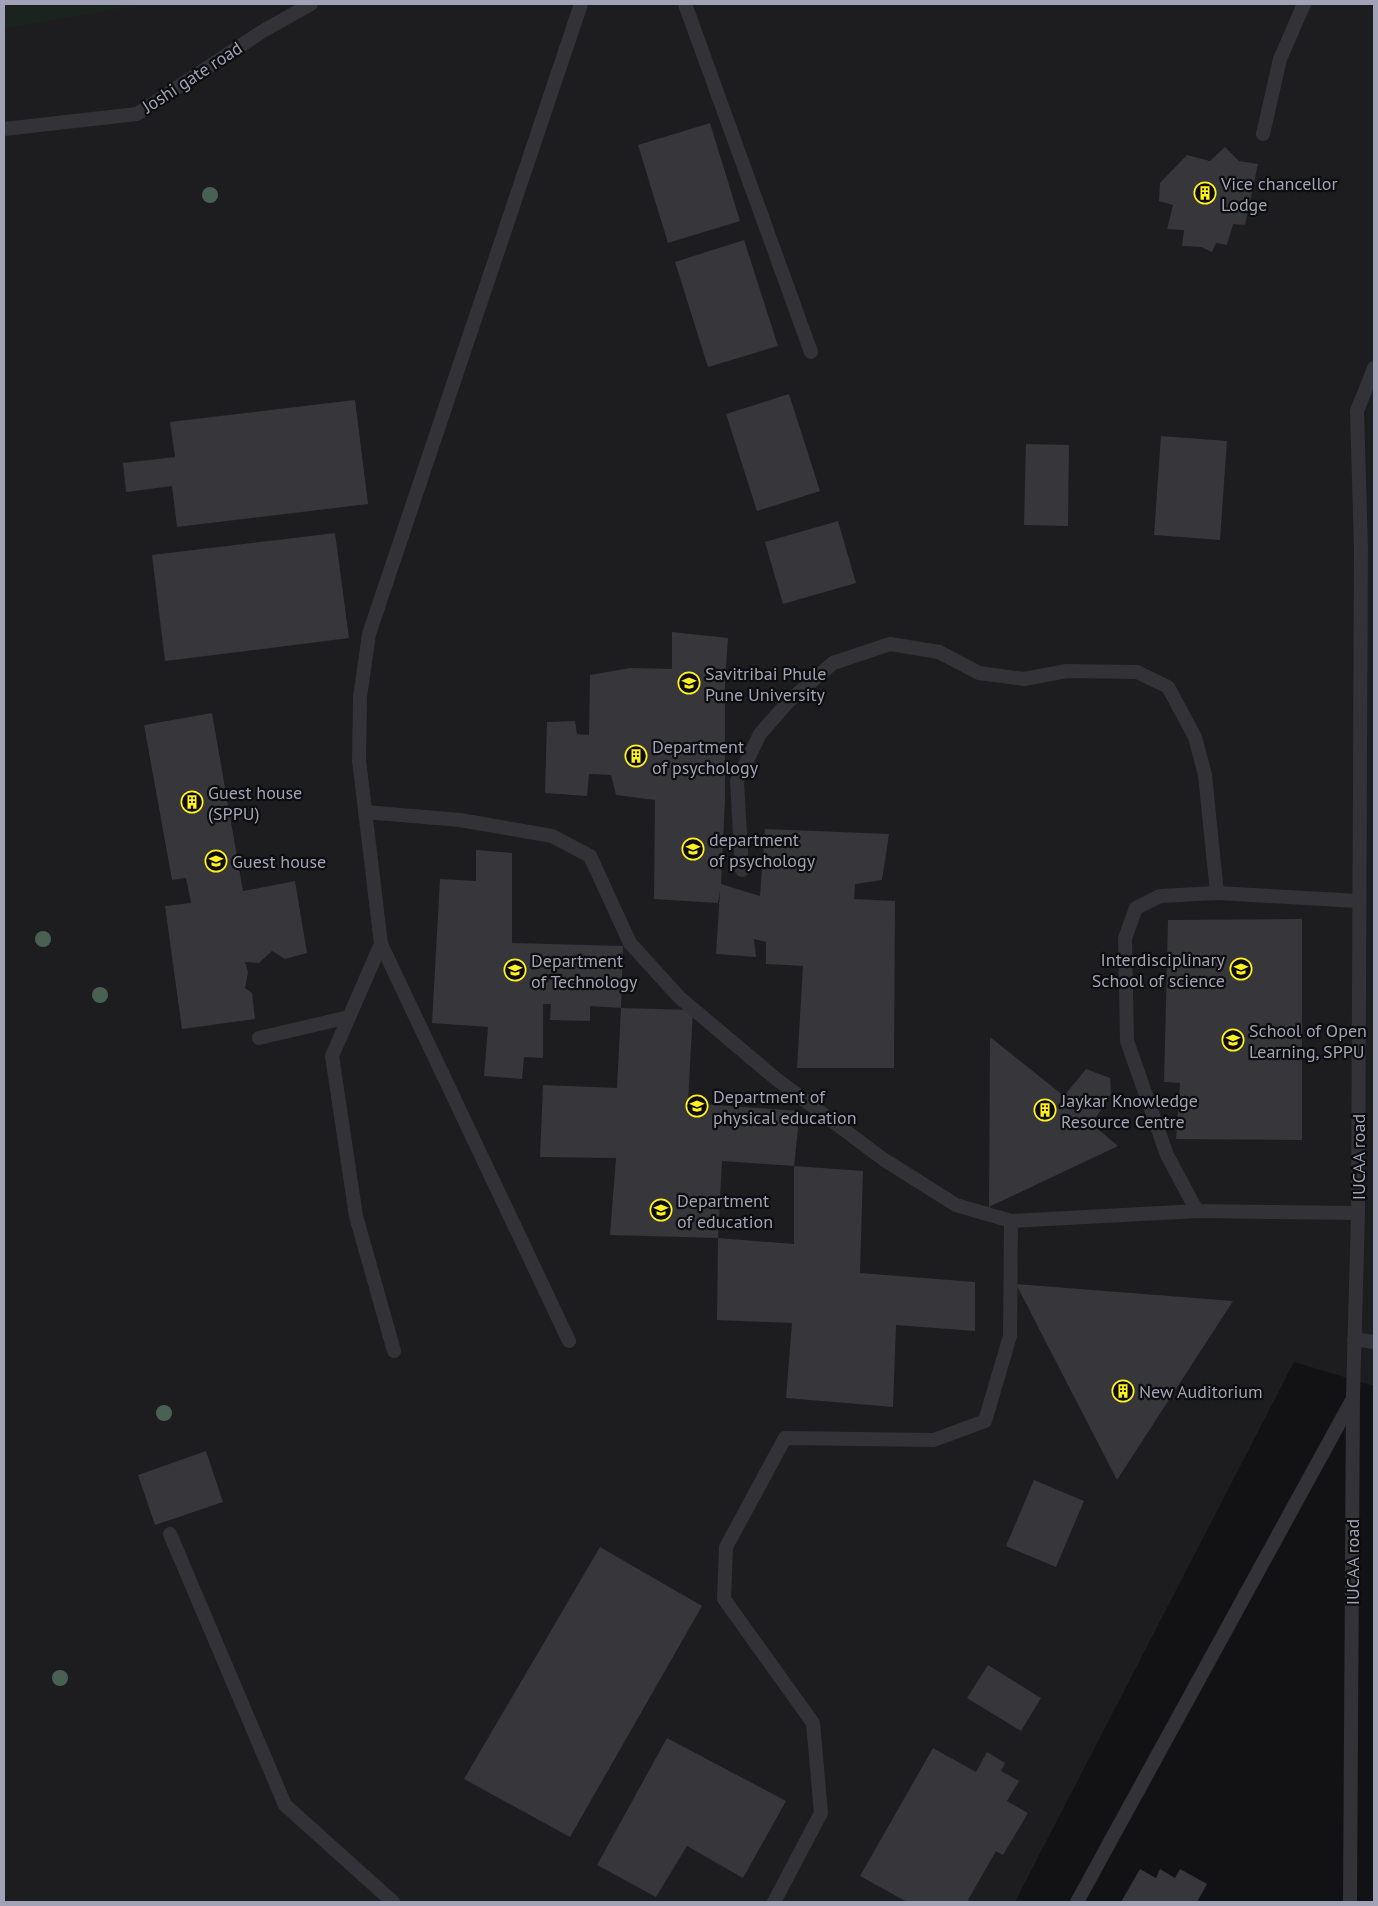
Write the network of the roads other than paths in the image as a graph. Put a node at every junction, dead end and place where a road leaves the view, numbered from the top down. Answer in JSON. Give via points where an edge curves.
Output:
{"nodes":[{"id":1,"x":311,"y":4,"type":"edge"},
{"id":2,"x":580,"y":4,"type":"edge"},
{"id":3,"x":685,"y":4,"type":"edge"},
{"id":4,"x":1304,"y":4,"type":"edge"},
{"id":5,"x":4,"y":129,"type":"edge"},
{"id":6,"x":1264,"y":134,"type":"dead end"},
{"id":7,"x":811,"y":352,"type":"dead end"},
{"id":8,"x":1374,"y":368,"type":"edge"},
{"id":9,"x":365,"y":812,"type":"junction"},
{"id":10,"x":742,"y":870,"type":"dead end"},
{"id":11,"x":1218,"y":893,"type":"junction"},
{"id":12,"x":1358,"y":901,"type":"junction"},
{"id":13,"x":381,"y":944,"type":"junction"},
{"id":14,"x":349,"y":1016,"type":"junction"},
{"id":15,"x":260,"y":1038,"type":"dead end"},
{"id":16,"x":1197,"y":1210,"type":"junction"},
{"id":17,"x":1358,"y":1213,"type":"junction"},
{"id":18,"x":1011,"y":1222,"type":"junction"},
{"id":19,"x":1354,"y":1339,"type":"junction"},
{"id":20,"x":569,"y":1341,"type":"dead end"},
{"id":21,"x":1374,"y":1342,"type":"edge"},
{"id":22,"x":394,"y":1351,"type":"dead end"},
{"id":23,"x":1353,"y":1397,"type":"junction"},
{"id":24,"x":170,"y":1534,"type":"dead end"},
{"id":25,"x":393,"y":1902,"type":"edge"},
{"id":26,"x":774,"y":1902,"type":"edge"},
{"id":27,"x":1077,"y":1902,"type":"edge"},
{"id":28,"x":1350,"y":1902,"type":"edge"}],
"edges":[{"from":1,"to":5,"type":"lane","name":"Joshi gate road","via":[[263,30],[137,114]]},
{"from":2,"to":9,"type":"lane","via":[[369,634],[360,697],[359,760]]},
{"from":3,"to":7,"type":"lane"},
{"from":4,"to":6,"type":"lane","via":[[1280,59]]},
{"from":8,"to":12,"type":"lane","name":"IUCAA road","via":[[1357,411],[1361,548]]},
{"from":9,"to":13,"type":"lane"},
{"from":9,"to":18,"type":"lane","via":[[460,820],[552,836],[590,856],[630,943],[679,997],[775,1078],[883,1159],[956,1205]]},
{"from":10,"to":11,"type":"lane","via":[[737,781],[760,734],[789,701],[833,663],[890,644],[939,652],[979,673],[1024,679],[1067,671],[1137,672],[1168,687],[1195,738],[1205,776]]},
{"from":11,"to":12,"type":"lane"},
{"from":11,"to":16,"type":"lane","via":[[1160,896],[1136,908],[1125,938],[1127,1041],[1167,1155]]},
{"from":12,"to":17,"type":"lane","name":"IUCAA road"},
{"from":13,"to":14,"type":"lane"},
{"from":13,"to":20,"type":"lane"},
{"from":14,"to":15,"type":"lane"},
{"from":14,"to":22,"type":"lane","via":[[332,1056],[356,1216]]},
{"from":16,"to":17,"type":"lane"},
{"from":16,"to":18,"type":"lane"},
{"from":17,"to":19,"type":"lane","name":"IUCAA road"},
{"from":18,"to":26,"type":"lane","via":[[1010,1336],[985,1421],[934,1440],[785,1438],[726,1547],[724,1599],[813,1723],[822,1813]]},
{"from":19,"to":21,"type":"lane"},
{"from":19,"to":23,"type":"lane","name":"IUCAA road"},
{"from":23,"to":27,"type":"lane"},
{"from":23,"to":28,"type":"lane","name":"IUCAA road"},
{"from":24,"to":25,"type":"lane","via":[[285,1805]]}]}
